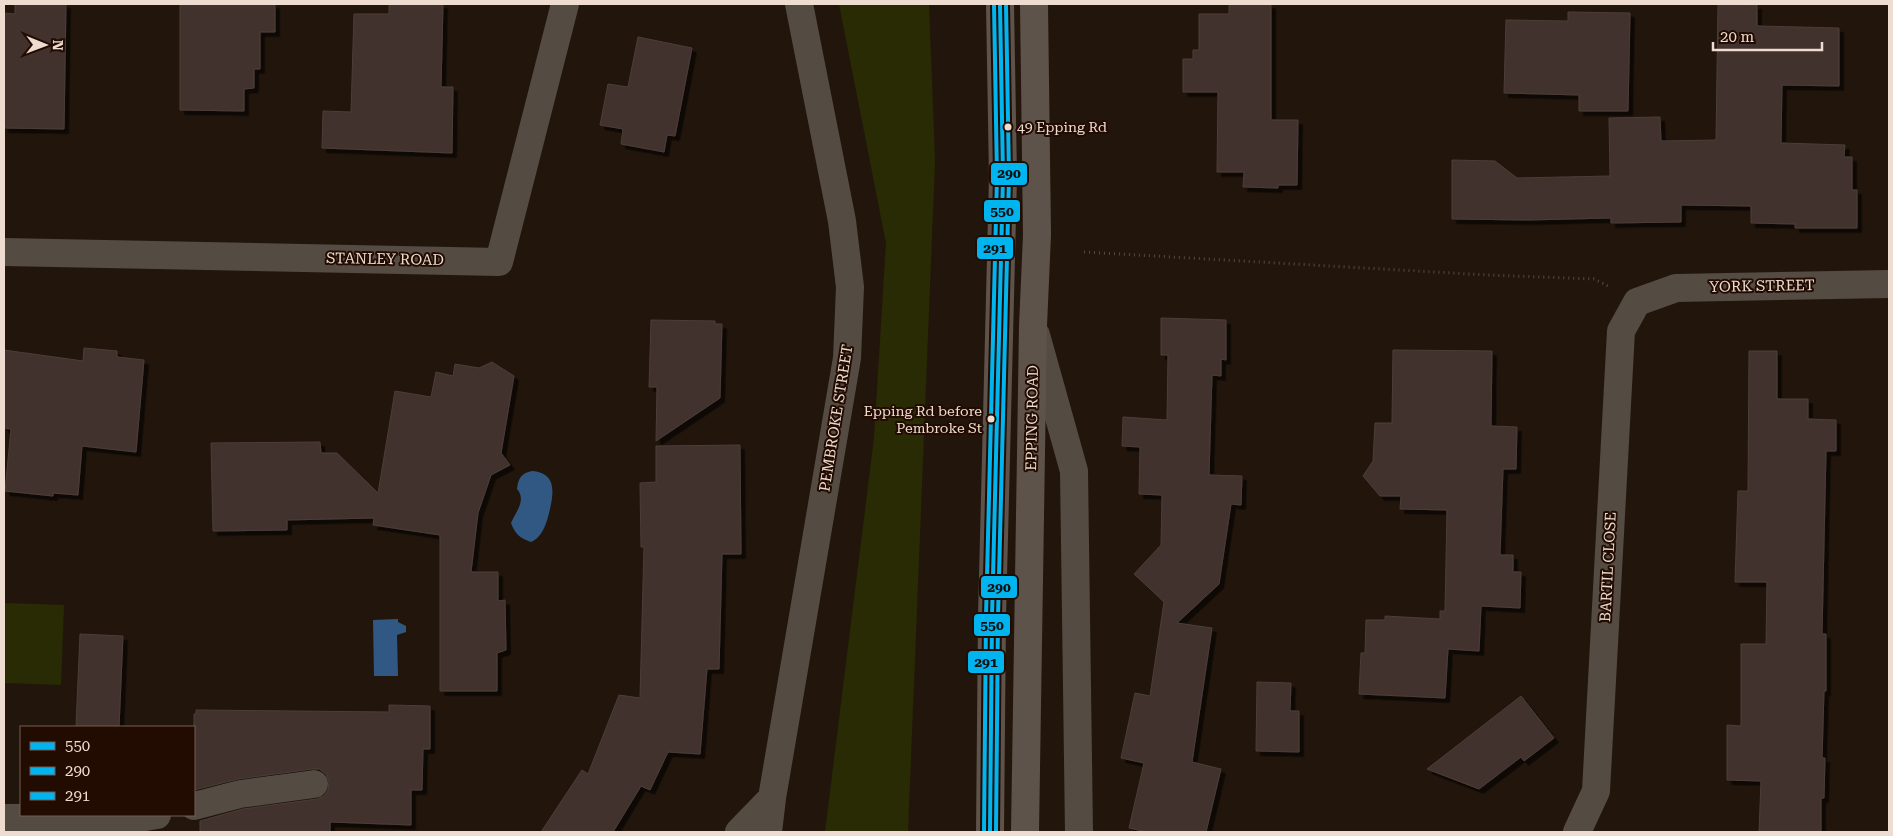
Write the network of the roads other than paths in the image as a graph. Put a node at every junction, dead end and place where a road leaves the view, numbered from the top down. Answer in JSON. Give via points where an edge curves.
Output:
{"nodes":[{"id":1,"x":565,"y":4,"type":"edge"},
{"id":2,"x":799,"y":4,"type":"edge"},
{"id":3,"x":1000,"y":4,"type":"edge"},
{"id":4,"x":1034,"y":4,"type":"edge"},
{"id":5,"x":4,"y":252,"type":"edge"},
{"id":6,"x":1889,"y":284,"type":"edge"},
{"id":7,"x":1638,"y":302,"type":"joint"},
{"id":8,"x":1034,"y":326,"type":"junction"},
{"id":9,"x":314,"y":784,"type":"dead end"},
{"id":10,"x":772,"y":798,"type":"junction"},
{"id":11,"x":195,"y":806,"type":"edge"},
{"id":12,"x":153,"y":816,"type":"edge"},
{"id":13,"x":4,"y":818,"type":"edge"},
{"id":14,"x":738,"y":832,"type":"edge"},
{"id":15,"x":768,"y":832,"type":"edge"},
{"id":16,"x":990,"y":832,"type":"edge"},
{"id":17,"x":1025,"y":832,"type":"edge"},
{"id":18,"x":1079,"y":832,"type":"edge"},
{"id":19,"x":1577,"y":832,"type":"edge"}],
"edges":[{"from":1,"to":5,"type":"street","name":"STANLEY ROAD","via":[[499,262]]},
{"from":2,"to":10,"type":"street","name":"PEMBROKE STREET","via":[[842,221],[850,287],[847,358]]},
{"from":3,"to":16,"type":"main road","via":[[1003,177]]},
{"from":4,"to":8,"type":"main road","name":"EPPING ROAD","via":[[1037,235]]},
{"from":6,"to":7,"type":"street","name":"YORK STREET","via":[[1676,288]]},
{"from":7,"to":19,"type":"street","name":"BARTIL CLOSE","via":[[1621,330],[1596,791]]},
{"from":8,"to":17,"type":"main road","name":"EPPING ROAD"},
{"from":8,"to":18,"type":"street","via":[[1074,471]]},
{"from":9,"to":11,"type":"street","via":[[240,794]]},
{"from":10,"to":14,"type":"street"},
{"from":10,"to":15,"type":"street","name":"PEMBROKE STREET"},
{"from":12,"to":13,"type":"street"}]}
